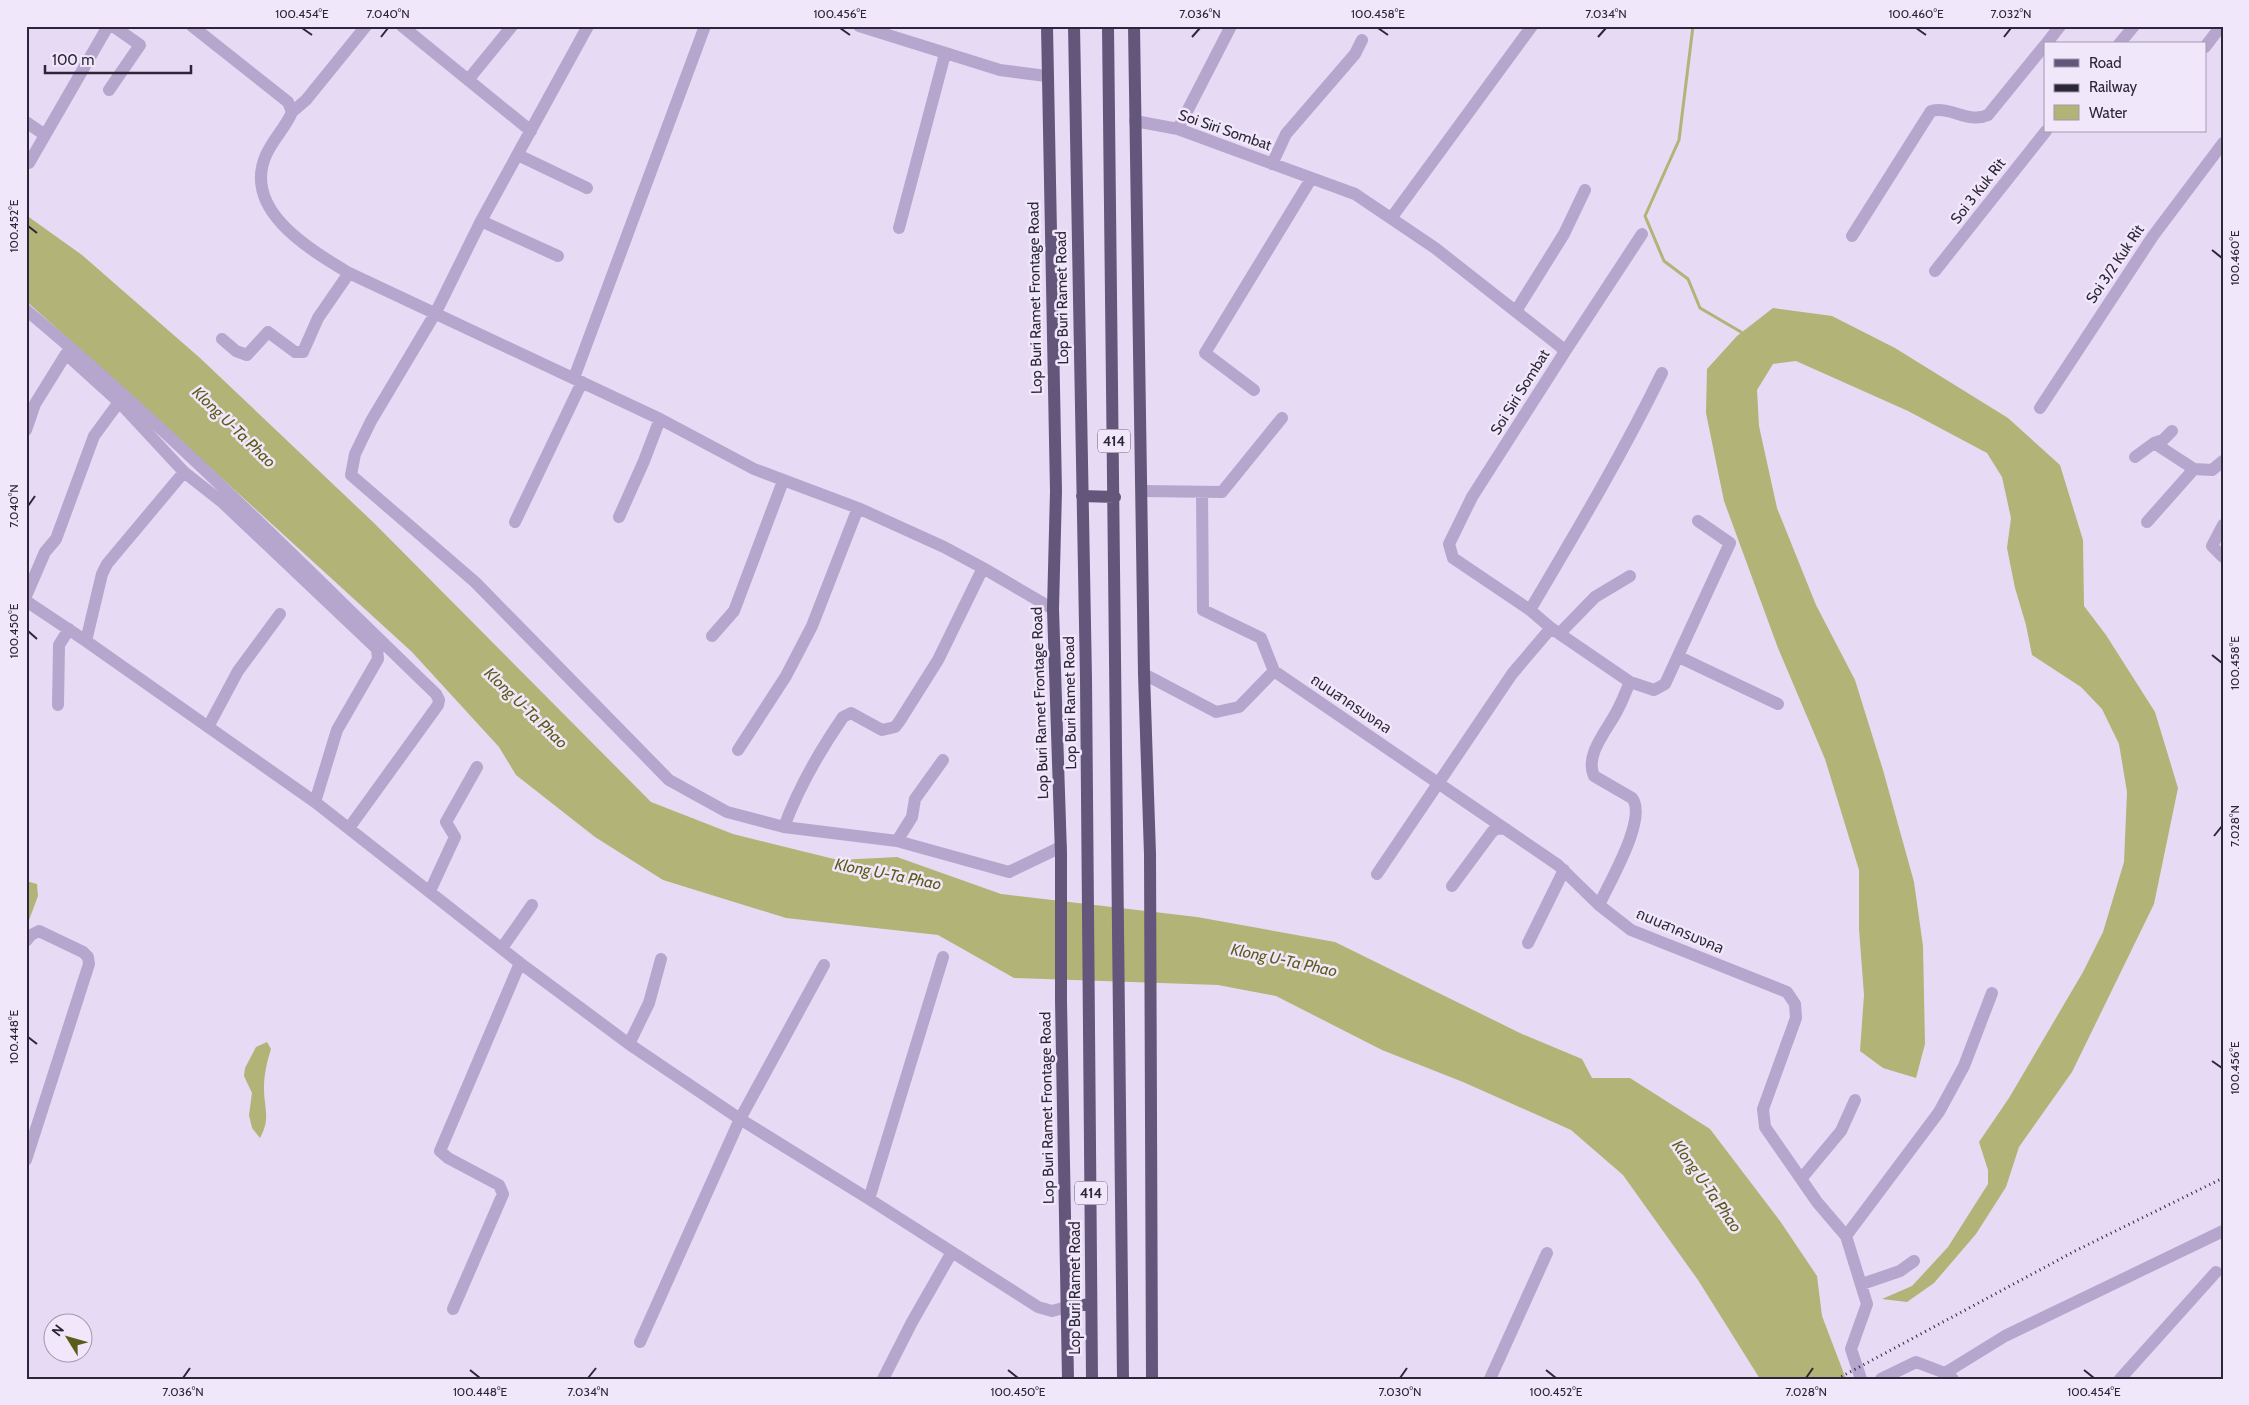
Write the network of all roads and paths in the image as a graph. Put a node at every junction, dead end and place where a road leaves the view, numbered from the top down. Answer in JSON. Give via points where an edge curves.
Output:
{"nodes":[{"id":1,"x":108,"y":26,"type":"edge"},
{"id":2,"x":113,"y":26,"type":"edge"},
{"id":3,"x":192,"y":26,"type":"edge"},
{"id":4,"x":366,"y":26,"type":"edge"},
{"id":5,"x":402,"y":26,"type":"edge"},
{"id":6,"x":512,"y":26,"type":"edge"},
{"id":7,"x":588,"y":26,"type":"edge"},
{"id":8,"x":705,"y":26,"type":"edge"},
{"id":9,"x":859,"y":26,"type":"edge"},
{"id":10,"x":1047,"y":26,"type":"edge"},
{"id":11,"x":1074,"y":26,"type":"edge"},
{"id":12,"x":1108,"y":26,"type":"edge"},
{"id":13,"x":1134,"y":26,"type":"edge"},
{"id":14,"x":1231,"y":26,"type":"edge"},
{"id":15,"x":1532,"y":26,"type":"edge"},
{"id":16,"x":2060,"y":26,"type":"edge"},
{"id":17,"x":2134,"y":26,"type":"edge"},
{"id":18,"x":2221,"y":26,"type":"edge"},
{"id":19,"x":1362,"y":40,"type":"dead end"},
{"id":20,"x":2048,"y":42,"type":"edge"},
{"id":21,"x":2121,"y":42,"type":"edge"},
{"id":22,"x":2044,"y":46,"type":"edge"},
{"id":23,"x":2206,"y":46,"type":"edge"},
{"id":24,"x":945,"y":54,"type":"junction"},
{"id":25,"x":1046,"y":76,"type":"junction"},
{"id":26,"x":468,"y":80,"type":"junction"},
{"id":27,"x":109,"y":90,"type":"dead end"},
{"id":28,"x":292,"y":112,"type":"junction"},
{"id":29,"x":1135,"y":121,"type":"junction"},
{"id":30,"x":26,"y":122,"type":"edge"},
{"id":31,"x":1178,"y":129,"type":"junction"},
{"id":32,"x":531,"y":131,"type":"junction"},
{"id":33,"x":2045,"y":132,"type":"edge"},
{"id":34,"x":45,"y":135,"type":"junction"},
{"id":35,"x":2223,"y":143,"type":"edge"},
{"id":36,"x":518,"y":155,"type":"junction"},
{"id":37,"x":26,"y":162,"type":"edge"},
{"id":38,"x":1272,"y":164,"type":"junction"},
{"id":39,"x":1311,"y":179,"type":"junction"},
{"id":40,"x":587,"y":188,"type":"dead end"},
{"id":41,"x":1585,"y":190,"type":"dead end"},
{"id":42,"x":1392,"y":217,"type":"junction"},
{"id":43,"x":481,"y":221,"type":"junction"},
{"id":44,"x":899,"y":228,"type":"dead end"},
{"id":45,"x":1642,"y":234,"type":"dead end"},
{"id":46,"x":1852,"y":236,"type":"dead end"},
{"id":47,"x":558,"y":256,"type":"dead end"},
{"id":48,"x":1935,"y":271,"type":"dead end"},
{"id":49,"x":349,"y":272,"type":"junction"},
{"id":50,"x":26,"y":310,"type":"edge"},
{"id":51,"x":1516,"y":311,"type":"junction"},
{"id":52,"x":436,"y":312,"type":"junction"},
{"id":53,"x":222,"y":339,"type":"dead end"},
{"id":54,"x":1564,"y":353,"type":"junction"},
{"id":55,"x":1662,"y":374,"type":"dead end"},
{"id":56,"x":578,"y":380,"type":"junction"},
{"id":57,"x":1254,"y":390,"type":"dead end"},
{"id":58,"x":119,"y":402,"type":"junction"},
{"id":59,"x":2040,"y":408,"type":"dead end"},
{"id":60,"x":1282,"y":418,"type":"dead end"},
{"id":61,"x":660,"y":419,"type":"junction"},
{"id":62,"x":26,"y":430,"type":"edge"},
{"id":63,"x":2172,"y":431,"type":"dead end"},
{"id":64,"x":2154,"y":443,"type":"junction"},
{"id":65,"x":2135,"y":457,"type":"dead end"},
{"id":66,"x":2223,"y":461,"type":"edge"},
{"id":67,"x":2194,"y":469,"type":"junction"},
{"id":68,"x":184,"y":472,"type":"junction"},
{"id":69,"x":783,"y":481,"type":"junction"},
{"id":70,"x":1142,"y":491,"type":"junction"},
{"id":71,"x":1202,"y":492,"type":"junction"},
{"id":72,"x":1082,"y":496,"type":"junction"},
{"id":73,"x":1115,"y":497,"type":"junction"},
{"id":74,"x":858,"y":508,"type":"junction"},
{"id":75,"x":619,"y":517,"type":"dead end"},
{"id":76,"x":1698,"y":521,"type":"dead end"},
{"id":77,"x":515,"y":522,"type":"dead end"},
{"id":78,"x":2147,"y":522,"type":"dead end"},
{"id":79,"x":2223,"y":525,"type":"edge"},
{"id":80,"x":2223,"y":557,"type":"edge"},
{"id":81,"x":983,"y":568,"type":"junction"},
{"id":82,"x":1630,"y":576,"type":"dead end"},
{"id":83,"x":26,"y":596,"type":"edge"},
{"id":84,"x":26,"y":601,"type":"edge"},
{"id":85,"x":1052,"y":610,"type":"junction"},
{"id":86,"x":1530,"y":610,"type":"junction"},
{"id":87,"x":280,"y":614,"type":"dead end"},
{"id":88,"x":1694,"y":624,"type":"junction"},
{"id":89,"x":69,"y":629,"type":"junction"},
{"id":90,"x":1706,"y":629,"type":"dead end"},
{"id":91,"x":1556,"y":630,"type":"junction"},
{"id":92,"x":712,"y":636,"type":"dead end"},
{"id":93,"x":86,"y":641,"type":"junction"},
{"id":94,"x":1679,"y":657,"type":"junction"},
{"id":95,"x":1274,"y":671,"type":"junction"},
{"id":96,"x":1144,"y":674,"type":"junction"},
{"id":97,"x":1630,"y":682,"type":"junction"},
{"id":98,"x":1778,"y":704,"type":"dead end"},
{"id":99,"x":58,"y":705,"type":"dead end"},
{"id":100,"x":208,"y":727,"type":"junction"},
{"id":101,"x":738,"y":750,"type":"dead end"},
{"id":102,"x":943,"y":760,"type":"dead end"},
{"id":103,"x":477,"y":767,"type":"dead end"},
{"id":104,"x":1440,"y":783,"type":"junction"},
{"id":105,"x":315,"y":802,"type":"junction"},
{"id":106,"x":784,"y":827,"type":"junction"},
{"id":107,"x":349,"y":828,"type":"junction"},
{"id":108,"x":1506,"y":829,"type":"junction"},
{"id":109,"x":897,"y":841,"type":"junction"},
{"id":110,"x":1061,"y":851,"type":"junction"},
{"id":111,"x":1564,"y":870,"type":"junction"},
{"id":112,"x":1377,"y":874,"type":"dead end"},
{"id":113,"x":1452,"y":886,"type":"dead end"},
{"id":114,"x":430,"y":891,"type":"junction"},
{"id":115,"x":532,"y":905,"type":"dead end"},
{"id":116,"x":1599,"y":905,"type":"junction"},
{"id":117,"x":26,"y":942,"type":"edge"},
{"id":118,"x":1528,"y":943,"type":"dead end"},
{"id":119,"x":502,"y":948,"type":"junction"},
{"id":120,"x":943,"y":957,"type":"dead end"},
{"id":121,"x":661,"y":959,"type":"dead end"},
{"id":122,"x":520,"y":963,"type":"junction"},
{"id":123,"x":824,"y":965,"type":"dead end"},
{"id":124,"x":1992,"y":993,"type":"dead end"},
{"id":125,"x":629,"y":1044,"type":"junction"},
{"id":126,"x":1855,"y":1100,"type":"dead end"},
{"id":127,"x":740,"y":1119,"type":"junction"},
{"id":128,"x":26,"y":1160,"type":"edge"},
{"id":129,"x":1801,"y":1179,"type":"junction"},
{"id":130,"x":869,"y":1199,"type":"junction"},
{"id":131,"x":2223,"y":1231,"type":"edge"},
{"id":132,"x":1846,"y":1236,"type":"junction"},
{"id":133,"x":952,"y":1252,"type":"junction"},
{"id":134,"x":1547,"y":1253,"type":"dead end"},
{"id":135,"x":1914,"y":1261,"type":"dead end"},
{"id":136,"x":2216,"y":1272,"type":"dead end"},
{"id":137,"x":1862,"y":1284,"type":"junction"},
{"id":138,"x":1091,"y":1304,"type":"junction"},
{"id":139,"x":1067,"y":1307,"type":"junction"},
{"id":140,"x":453,"y":1308,"type":"dead end"},
{"id":141,"x":640,"y":1342,"type":"dead end"},
{"id":142,"x":1949,"y":1376,"type":"edge"},
{"id":143,"x":883,"y":1379,"type":"edge"},
{"id":144,"x":1068,"y":1379,"type":"edge"},
{"id":145,"x":1092,"y":1379,"type":"edge"},
{"id":146,"x":1123,"y":1379,"type":"edge"},
{"id":147,"x":1152,"y":1379,"type":"edge"},
{"id":148,"x":1490,"y":1379,"type":"edge"},
{"id":149,"x":1861,"y":1379,"type":"edge"},
{"id":150,"x":1881,"y":1379,"type":"edge"},
{"id":151,"x":2120,"y":1379,"type":"edge"}],
"edges":[{"from":1,"to":34,"type":"street"},
{"from":2,"to":27,"type":"street","via":[[140,45]]},
{"from":3,"to":28,"type":"street","via":[[288,102]]},
{"from":4,"to":28,"type":"street","via":[[306,100]]},
{"from":5,"to":26,"type":"street"},
{"from":6,"to":26,"type":"street"},
{"from":7,"to":32,"type":"street"},
{"from":8,"to":56,"type":"street"},
{"from":9,"to":24,"type":"street"},
{"from":10,"to":25,"type":"main road","name":"Lop Buri Ramet Frontage Road","number":"414"},
{"from":11,"to":72,"type":"main road","name":"Lop Buri Ramet Road","number":"414"},
{"from":12,"to":73,"type":"main road","number":"414"},
{"from":13,"to":29,"type":"main road","number":"414"},
{"from":14,"to":31,"type":"street"},
{"from":15,"to":42,"type":"street"},
{"from":16,"to":20,"type":"street"},
{"from":17,"to":21,"type":"street"},
{"from":18,"to":23,"type":"street"},
{"from":19,"to":38,"type":"street","via":[[1355,54],[1286,134]]},
{"from":22,"to":46,"type":"street","via":[[1988,115],[1972,119],[1944,110],[1931,111]]},
{"from":24,"to":25,"type":"street","via":[[1000,70]]},
{"from":24,"to":44,"type":"street"},
{"from":25,"to":85,"type":"main road","name":"Lop Buri Ramet Frontage Road","number":"414","via":[[1056,491]]},
{"from":26,"to":32,"type":"street"},
{"from":28,"to":49,"type":"street","via":[[266,154],[260,180],[266,202],[291,234]]},
{"from":29,"to":31,"type":"street","name":"Soi Siri Sombat"},
{"from":29,"to":70,"type":"main road","number":"414"},
{"from":30,"to":34,"type":"street"},
{"from":31,"to":38,"type":"street","name":"Soi Siri Sombat"},
{"from":32,"to":36,"type":"street"},
{"from":33,"to":48,"type":"street","name":"Soi 3 Kuk Rit"},
{"from":34,"to":37,"type":"street","via":[[29,163]]},
{"from":35,"to":59,"type":"street","name":"Soi 3/2 Kuk Rit","via":[[2153,236]]},
{"from":36,"to":40,"type":"street"},
{"from":36,"to":43,"type":"street"},
{"from":38,"to":39,"type":"street","name":"Soi Siri Sombat"},
{"from":39,"to":42,"type":"street","name":"Soi Siri Sombat","via":[[1355,194]]},
{"from":39,"to":57,"type":"street","via":[[1206,353]]},
{"from":41,"to":51,"type":"street","via":[[1564,234]]},
{"from":42,"to":51,"type":"street","name":"Soi Siri Sombat"},
{"from":43,"to":47,"type":"street"},
{"from":43,"to":52,"type":"street"},
{"from":45,"to":54,"type":"street"},
{"from":49,"to":52,"type":"street"},
{"from":49,"to":53,"type":"street","via":[[318,318],[303,352],[295,352],[268,332],[247,355],[236,352]]},
{"from":50,"to":107,"type":"street","via":[[173,440],[436,694],[438,705]]},
{"from":51,"to":54,"type":"street","name":"Soi Siri Sombat","via":[[1561,346]]},
{"from":52,"to":56,"type":"street"},
{"from":52,"to":106,"type":"street","via":[[371,421],[355,454],[351,475],[475,582],[669,780],[727,812]]},
{"from":54,"to":86,"type":"street","name":"Soi Siri Sombat","via":[[1472,497],[1449,544],[1453,558]]},
{"from":55,"to":86,"type":"street","via":[[1595,502]]},
{"from":56,"to":61,"type":"street"},
{"from":56,"to":77,"type":"street"},
{"from":58,"to":62,"type":"street","via":[[66,354],[35,404]]},
{"from":58,"to":68,"type":"street"},
{"from":58,"to":83,"type":"street","via":[[94,436],[56,539],[45,552]]},
{"from":60,"to":71,"type":"street","via":[[1222,492]]},
{"from":61,"to":69,"type":"street"},
{"from":61,"to":75,"type":"street"},
{"from":63,"to":64,"type":"street"},
{"from":64,"to":65,"type":"street"},
{"from":64,"to":67,"type":"street"},
{"from":66,"to":67,"type":"street","via":[[2212,470]]},
{"from":67,"to":78,"type":"street"},
{"from":68,"to":93,"type":"street","via":[[107,564]]},
{"from":68,"to":105,"type":"street","via":[[222,502],[377,649],[378,659],[337,730]]},
{"from":69,"to":74,"type":"street"},
{"from":69,"to":92,"type":"street","via":[[734,611]]},
{"from":70,"to":71,"type":"street"},
{"from":70,"to":96,"type":"main road","number":"414"},
{"from":71,"to":95,"type":"street","via":[[1203,610],[1261,638]]},
{"from":72,"to":73,"type":"main road"},
{"from":72,"to":138,"type":"main road","name":"Lop Buri Ramet Road","number":"414"},
{"from":73,"to":146,"type":"main road","number":"414"},
{"from":74,"to":81,"type":"street"},
{"from":74,"to":101,"type":"street","via":[[812,626],[786,676]]},
{"from":76,"to":88,"type":"street","name":"Soi Siri Sombat","via":[[1730,543]]},
{"from":79,"to":80,"type":"street","via":[[2212,546]]},
{"from":81,"to":85,"type":"street"},
{"from":81,"to":106,"type":"street","via":[[938,660],[899,722],[895,727],[882,730],[851,713],[843,717],[809,768]]},
{"from":82,"to":91,"type":"street","via":[[1595,597]]},
{"from":84,"to":89,"type":"street"},
{"from":85,"to":110,"type":"main road","name":"Lop Buri Ramet Frontage Road","number":"414"},
{"from":86,"to":91,"type":"street","name":"Soi Siri Sombat"},
{"from":87,"to":100,"type":"street","via":[[238,671]]},
{"from":88,"to":90,"type":"street"},
{"from":88,"to":94,"type":"street","name":"Soi Siri Sombat"},
{"from":89,"to":93,"type":"street"},
{"from":89,"to":99,"type":"street","via":[[59,646]]},
{"from":91,"to":97,"type":"street","name":"Soi Siri Sombat"},
{"from":91,"to":104,"type":"street","via":[[1512,674]]},
{"from":93,"to":100,"type":"street"},
{"from":94,"to":97,"type":"street","name":"Soi Siri Sombat","via":[[1665,684],[1654,690]]},
{"from":94,"to":98,"type":"street"},
{"from":95,"to":96,"type":"street","via":[[1239,707],[1216,712]]},
{"from":95,"to":104,"type":"street","name":"ถนนสาครมงคล"},
{"from":96,"to":147,"type":"main road","number":"414","via":[[1150,854]]},
{"from":97,"to":116,"type":"street","via":[[1592,761],[1594,776],[1632,798],[1637,813],[1629,841]]},
{"from":100,"to":105,"type":"street"},
{"from":102,"to":109,"type":"street","via":[[914,799],[912,817]]},
{"from":103,"to":114,"type":"street","via":[[446,822],[455,837]]},
{"from":104,"to":108,"type":"street","name":"ถนนสาครมงคล"},
{"from":104,"to":112,"type":"street"},
{"from":105,"to":107,"type":"street"},
{"from":106,"to":109,"type":"street"},
{"from":107,"to":114,"type":"street"},
{"from":108,"to":111,"type":"street","name":"ถนนสาครมงคล"},
{"from":108,"to":113,"type":"street","via":[[1498,828],[1492,832]]},
{"from":109,"to":110,"type":"street","via":[[1009,872]]},
{"from":110,"to":139,"type":"main road","name":"Lop Buri Ramet Frontage Road","number":"414"},
{"from":111,"to":116,"type":"street","name":"ถนนสาครมงคล"},
{"from":111,"to":118,"type":"street"},
{"from":114,"to":119,"type":"street"},
{"from":115,"to":119,"type":"street"},
{"from":116,"to":129,"type":"street","name":"ถนนสาครมงคล","via":[[1630,930],[1787,992],[1792,997],[1796,1018],[1763,1109],[1765,1126]]},
{"from":117,"to":128,"type":"street","via":[[39,931],[83,952],[89,964]]},
{"from":119,"to":122,"type":"street"},
{"from":120,"to":130,"type":"street"},
{"from":121,"to":125,"type":"street","via":[[649,1003]]},
{"from":122,"to":125,"type":"street"},
{"from":122,"to":140,"type":"street","via":[[440,1151],[499,1185],[503,1194]]},
{"from":123,"to":127,"type":"street"},
{"from":124,"to":132,"type":"street","via":[[1964,1066],[1939,1112]]},
{"from":125,"to":127,"type":"street"},
{"from":126,"to":129,"type":"street","via":[[1841,1131]]},
{"from":127,"to":130,"type":"street"},
{"from":127,"to":141,"type":"street"},
{"from":129,"to":132,"type":"street","name":"ถนนสาครมงคล"},
{"from":130,"to":133,"type":"street"},
{"from":131,"to":142,"type":"street","via":[[2005,1336]]},
{"from":132,"to":137,"type":"street","name":"ถนนสาครมงคล"},
{"from":133,"to":139,"type":"street","via":[[1038,1307],[1052,1310]]},
{"from":133,"to":143,"type":"street"},
{"from":134,"to":148,"type":"street"},
{"from":135,"to":137,"type":"street","via":[[1900,1272]]},
{"from":136,"to":151,"type":"street"},
{"from":137,"to":149,"type":"street","name":"ถนนสาครมงคล","via":[[1868,1304],[1851,1349]]},
{"from":138,"to":139,"type":"main road"},
{"from":138,"to":145,"type":"main road","name":"Lop Buri Ramet Road","number":"414"},
{"from":139,"to":144,"type":"main road","name":"Lop Buri Ramet Frontage Road","number":"414"},
{"from":142,"to":150,"type":"street","via":[[1916,1362]]}]}
